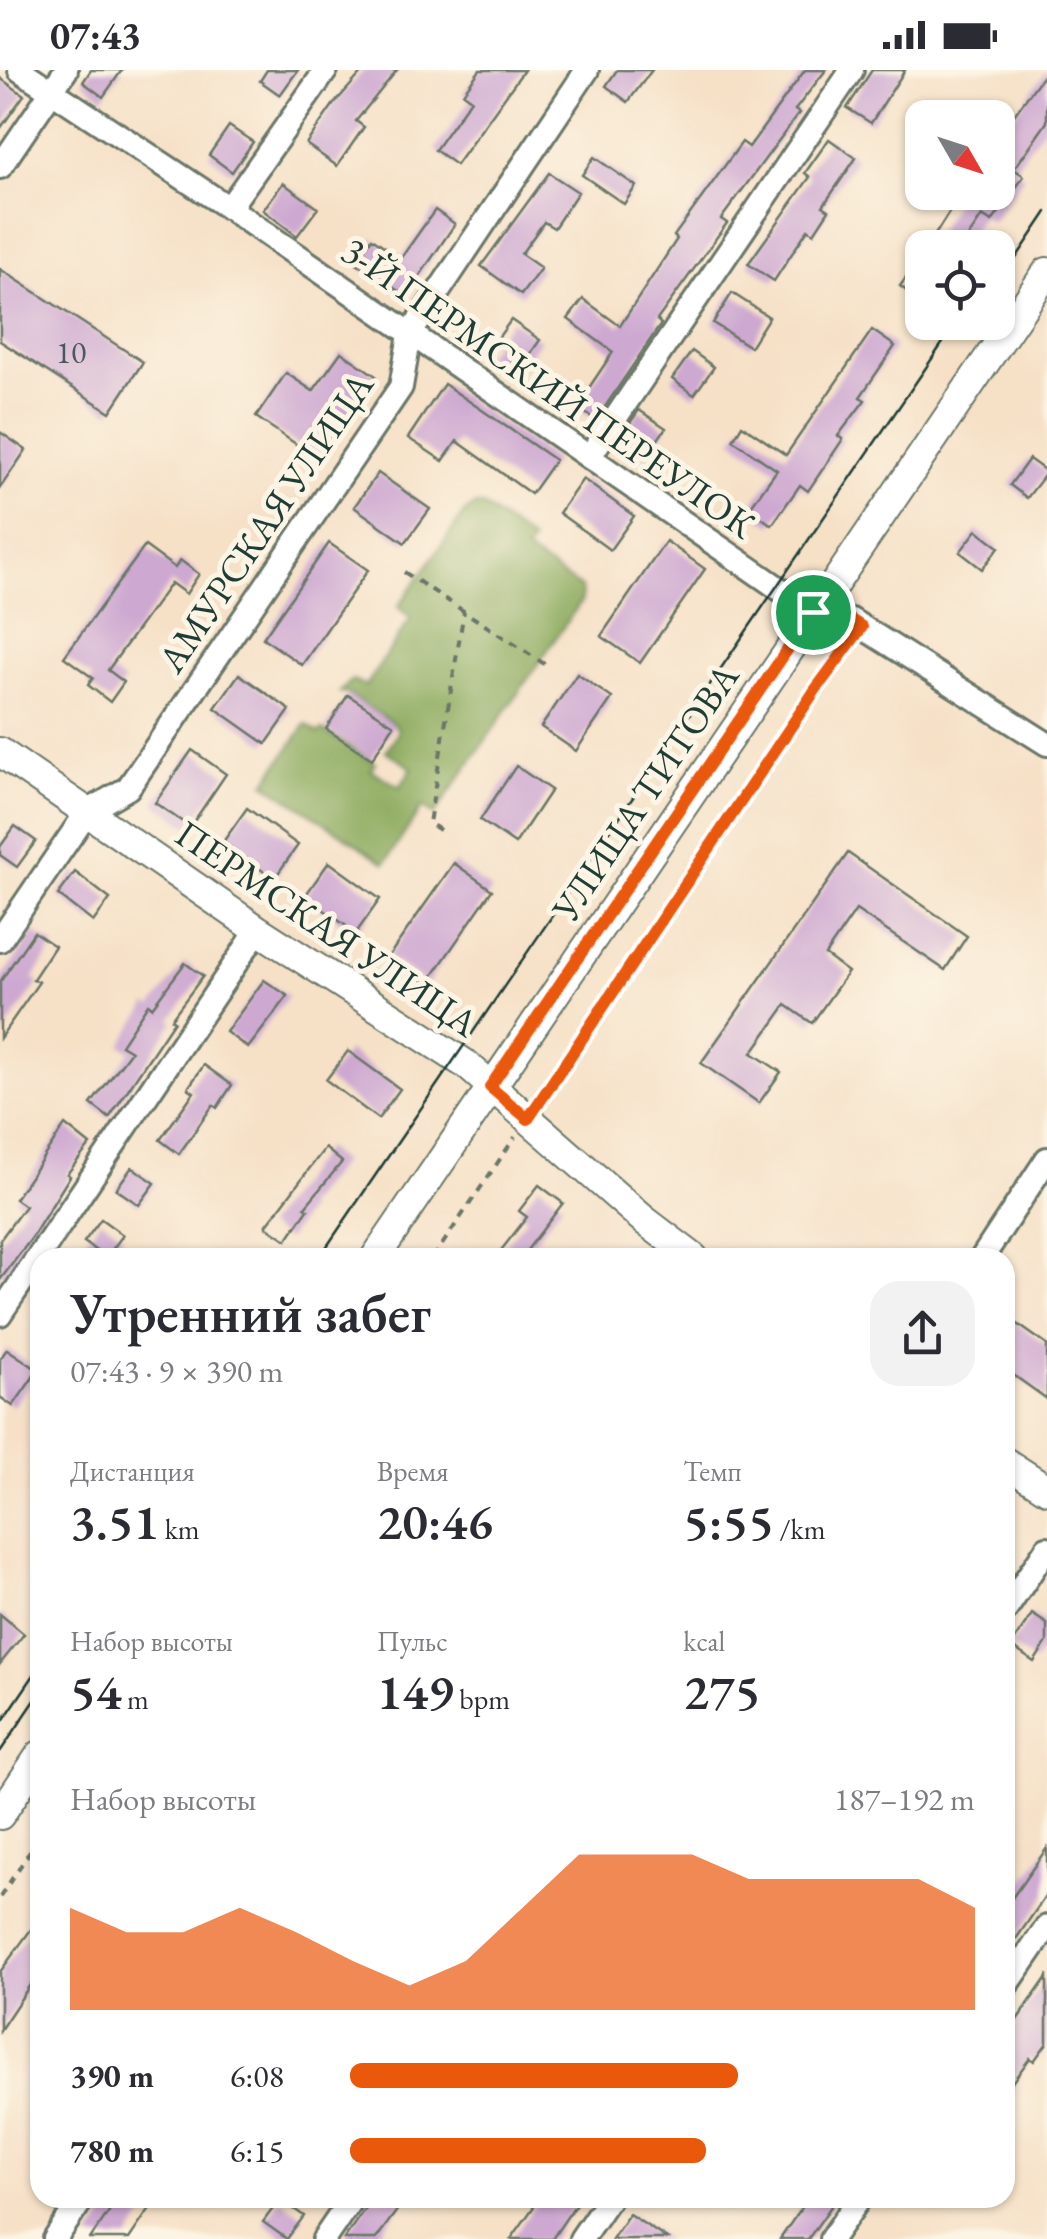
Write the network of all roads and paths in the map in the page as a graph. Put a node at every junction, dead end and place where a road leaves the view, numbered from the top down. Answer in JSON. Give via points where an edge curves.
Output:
{"nodes":[{"id":1,"x":20,"y":70,"type":"edge"},
{"id":2,"x":66,"y":70,"type":"edge"},
{"id":3,"x":326,"y":70,"type":"edge"},
{"id":4,"x":587,"y":70,"type":"edge"},
{"id":5,"x":852,"y":70,"type":"edge"},
{"id":6,"x":52,"y":91,"type":"junction"},
{"id":7,"x":0,"y":166,"type":"edge"},
{"id":8,"x":229,"y":208,"type":"junction"},
{"id":9,"x":1047,"y":272,"type":"edge"},
{"id":10,"x":410,"y":334,"type":"junction"},
{"id":11,"x":589,"y":457,"type":"junction"},
{"id":12,"x":404,"y":572,"type":"dead end"},
{"id":13,"x":464,"y":612,"type":"junction"},
{"id":14,"x":813,"y":612,"type":"junction"},
{"id":15,"x":862,"y":627,"type":"junction"},
{"id":16,"x":550,"y":667,"type":"dead end"},
{"id":17,"x":1047,"y":744,"type":"edge"},
{"id":18,"x":0,"y":752,"type":"edge"},
{"id":19,"x":87,"y":812,"type":"junction"},
{"id":20,"x":440,"y":830,"type":"dead end"},
{"id":21,"x":258,"y":930,"type":"junction"},
{"id":22,"x":0,"y":940,"type":"edge"},
{"id":23,"x":490,"y":1087,"type":"junction"},
{"id":24,"x":528,"y":1119,"type":"junction"},
{"id":25,"x":1047,"y":1160,"type":"edge"},
{"id":26,"x":44,"y":1248,"type":"edge"},
{"id":27,"x":382,"y":1248,"type":"edge"},
{"id":28,"x":441,"y":1248,"type":"edge"},
{"id":29,"x":681,"y":1248,"type":"edge"},
{"id":30,"x":989,"y":1248,"type":"edge"},
{"id":31,"x":30,"y":1269,"type":"edge"},
{"id":32,"x":0,"y":1314,"type":"edge"},
{"id":33,"x":1015,"y":1468,"type":"edge"},
{"id":34,"x":1047,"y":1489,"type":"edge"},
{"id":35,"x":1047,"y":1548,"type":"edge"},
{"id":36,"x":1015,"y":1596,"type":"edge"},
{"id":37,"x":30,"y":1770,"type":"edge"},
{"id":38,"x":0,"y":1815,"type":"edge"},
{"id":39,"x":30,"y":1851,"type":"edge"},
{"id":40,"x":0,"y":1897,"type":"edge"},
{"id":41,"x":1047,"y":1928,"type":"edge"},
{"id":42,"x":1015,"y":1974,"type":"edge"},
{"id":43,"x":76,"y":2208,"type":"edge"},
{"id":44,"x":345,"y":2208,"type":"edge"},
{"id":45,"x":602,"y":2208,"type":"edge"},
{"id":46,"x":853,"y":2208,"type":"edge"},
{"id":47,"x":55,"y":2239,"type":"edge"},
{"id":48,"x":324,"y":2239,"type":"edge"},
{"id":49,"x":581,"y":2239,"type":"edge"},
{"id":50,"x":831,"y":2239,"type":"edge"}],
"edges":[{"from":1,"to":6,"type":"street","name":"3-Й ПЕРМСКИЙ ПЕРЕУЛОК"},
{"from":2,"to":6,"type":"street"},
{"from":3,"to":8,"type":"street"},
{"from":4,"to":10,"type":"street","name":"АМУРСКАЯ УЛИЦА"},
{"from":5,"to":11,"type":"street"},
{"from":6,"to":7,"type":"street"},
{"from":6,"to":8,"type":"street","name":"3-Й ПЕРМСКИЙ ПЕРЕУЛОК"},
{"from":8,"to":10,"type":"street","name":"3-Й ПЕРМСКИЙ ПЕРЕУЛОК"},
{"from":9,"to":14,"type":"street","name":"УЛИЦА ТИТОВА"},
{"from":10,"to":11,"type":"street","name":"3-Й ПЕРМСКИЙ ПЕРЕУЛОК"},
{"from":10,"to":19,"type":"street","name":"АМУРСКАЯ УЛИЦА","via":[[401,387],[128,788]]},
{"from":11,"to":14,"type":"street","name":"3-Й ПЕРМСКИЙ ПЕРЕУЛОК"},
{"from":12,"to":13,"type":"path"},
{"from":13,"to":16,"type":"path"},
{"from":13,"to":20,"type":"path","via":[[430,823]]},
{"from":14,"to":15,"type":"street","name":"3-Й ПЕРМСКИЙ ПЕРЕУЛОК"},
{"from":14,"to":23,"type":"street","name":"УЛИЦА ТИТОВА"},
{"from":15,"to":17,"type":"street","name":"3-Й ПЕРМСКИЙ ПЕРЕУЛОК"},
{"from":15,"to":24,"type":"path"},
{"from":18,"to":19,"type":"street","name":"ПЕРМСКАЯ УЛИЦА"},
{"from":19,"to":21,"type":"street","name":"ПЕРМСКАЯ УЛИЦА"},
{"from":19,"to":22,"type":"street","name":"АМУРСКАЯ УЛИЦА"},
{"from":21,"to":23,"type":"street","name":"ПЕРМСКАЯ УЛИЦА","via":[[467,1065]]},
{"from":21,"to":26,"type":"street"},
{"from":23,"to":24,"type":"street","name":"ПЕРМСКАЯ УЛИЦА"},
{"from":23,"to":27,"type":"street","name":"УЛИЦА ТИТОВА"},
{"from":24,"to":28,"type":"path"},
{"from":24,"to":29,"type":"street","name":"ПЕРМСКАЯ УЛИЦА"},
{"from":25,"to":30,"type":"street"},
{"from":31,"to":32,"type":"street"},
{"from":33,"to":34,"type":"street"},
{"from":35,"to":36,"type":"street"},
{"from":37,"to":38,"type":"street"},
{"from":39,"to":40,"type":"path"},
{"from":41,"to":42,"type":"street"},
{"from":43,"to":47,"type":"street"},
{"from":44,"to":48,"type":"street"},
{"from":45,"to":49,"type":"street"},
{"from":46,"to":50,"type":"street"}]}
